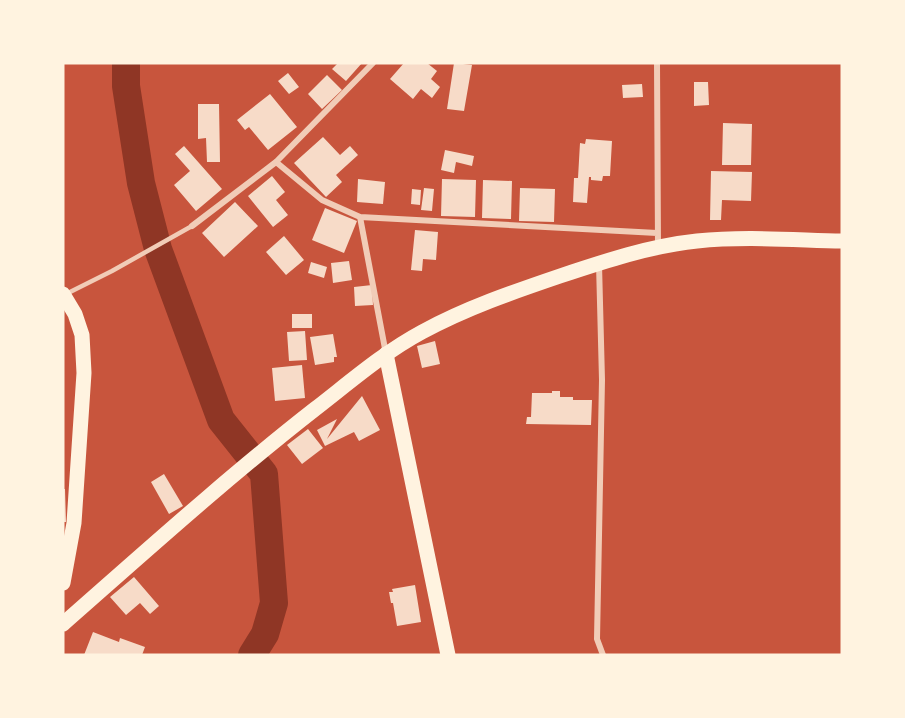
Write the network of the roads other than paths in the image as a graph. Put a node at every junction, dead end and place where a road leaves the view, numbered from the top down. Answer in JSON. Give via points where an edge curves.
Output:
{"nodes":[{"id":1,"x":374,"y":63,"type":"edge"},
{"id":2,"x":657,"y":63,"type":"edge"},
{"id":3,"x":276,"y":162,"type":"junction"},
{"id":4,"x":360,"y":217,"type":"junction"},
{"id":5,"x":192,"y":225,"type":"joint"},
{"id":6,"x":657,"y":240,"type":"junction"},
{"id":7,"x":842,"y":241,"type":"edge"},
{"id":8,"x":598,"y":263,"type":"junction"},
{"id":9,"x":63,"y":295,"type":"edge"},
{"id":10,"x":386,"y":354,"type":"junction"},
{"id":11,"x":69,"y":524,"type":"edge"},
{"id":12,"x":63,"y":583,"type":"edge"},
{"id":13,"x":63,"y":624,"type":"edge"},
{"id":14,"x":448,"y":655,"type":"edge"},
{"id":15,"x":603,"y":655,"type":"edge"}],
"edges":[{"from":1,"to":3,"type":"street"},
{"from":2,"to":6,"type":"street"},
{"from":3,"to":4,"type":"street","via":[[322,200]]},
{"from":3,"to":5,"type":"street"},
{"from":4,"to":6,"type":"street"},
{"from":4,"to":10,"type":"street"},
{"from":5,"to":9,"type":"lane"},
{"from":6,"to":7,"type":"main road"},
{"from":6,"to":8,"type":"main road"},
{"from":8,"to":10,"type":"main road","via":[[477,304]]},
{"from":8,"to":15,"type":"street","via":[[602,380],[597,639]]},
{"from":9,"to":11,"type":"main road","via":[[82,335],[84,374]]},
{"from":10,"to":13,"type":"main road","via":[[199,503]]},
{"from":10,"to":14,"type":"main road"},
{"from":11,"to":12,"type":"main road"}]}
